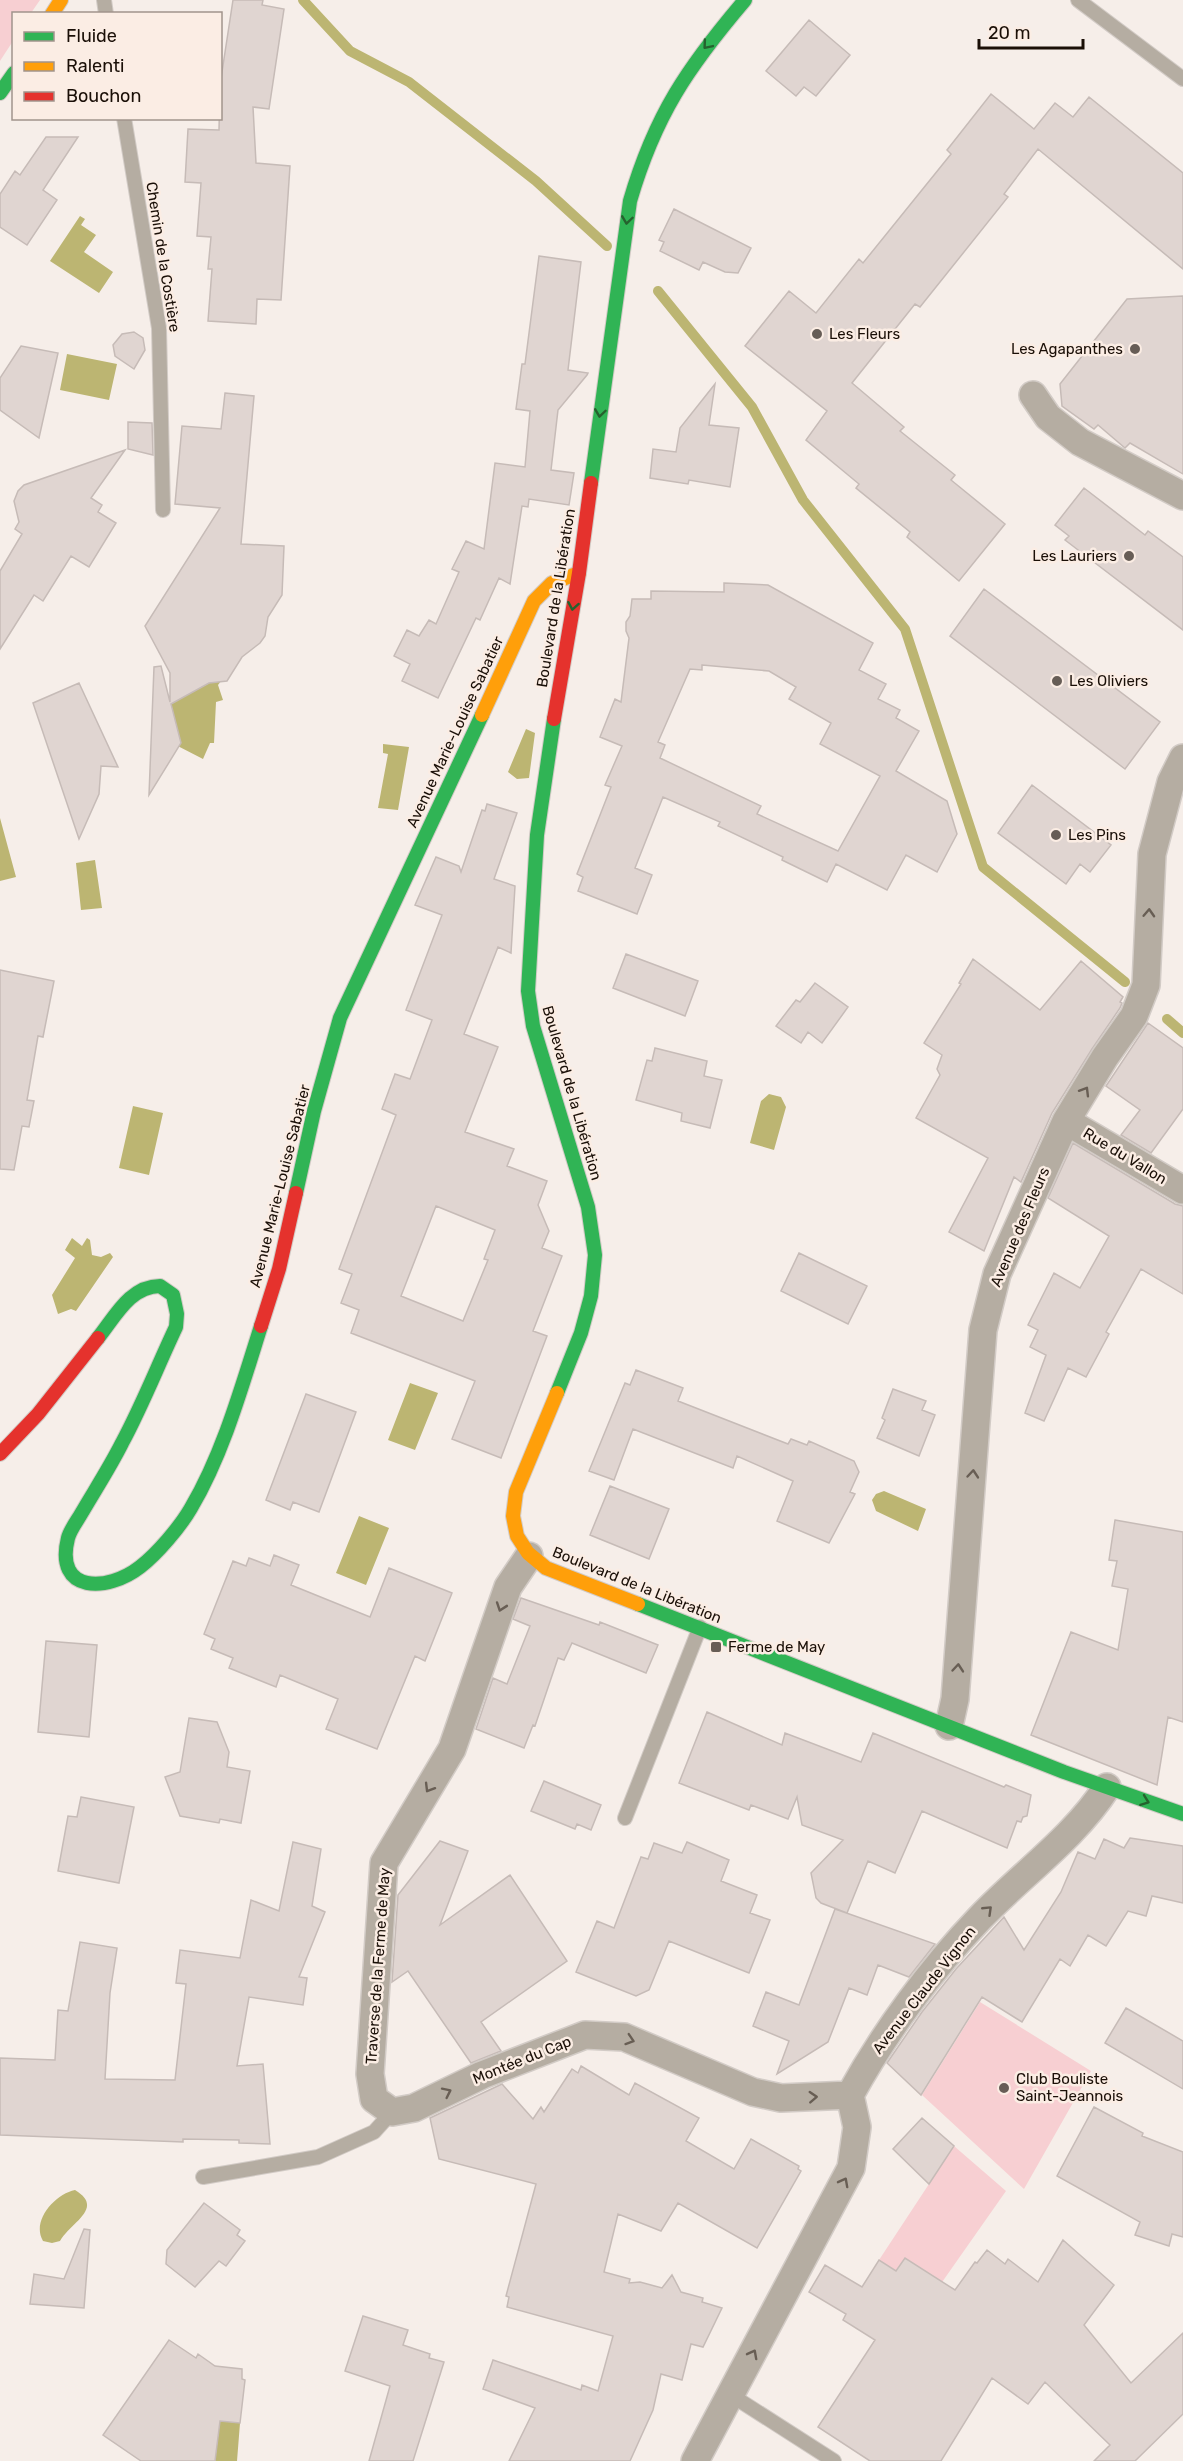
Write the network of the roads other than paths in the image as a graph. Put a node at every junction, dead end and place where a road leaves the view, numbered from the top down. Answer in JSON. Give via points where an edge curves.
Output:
{"nodes":[{"id":1,"x":745,"y":0,"type":"edge"},
{"id":2,"x":1078,"y":0,"type":"edge"},
{"id":3,"x":12,"y":76,"type":"edge"},
{"id":4,"x":1183,"y":79,"type":"edge"},
{"id":5,"x":0,"y":93,"type":"edge"},
{"id":6,"x":124,"y":120,"type":"edge"},
{"id":7,"x":1033,"y":395,"type":"dead end"},
{"id":8,"x":1183,"y":496,"type":"edge"},
{"id":9,"x":163,"y":510,"type":"dead end"},
{"id":10,"x":579,"y":573,"type":"junction"},
{"id":11,"x":1183,"y":758,"type":"edge"},
{"id":12,"x":1066,"y":1121,"type":"junction"},
{"id":13,"x":1183,"y":1190,"type":"edge"},
{"id":14,"x":0,"y":1454,"type":"edge"},
{"id":15,"x":528,"y":1556,"type":"junction"},
{"id":16,"x":700,"y":1628,"type":"junction"},
{"id":17,"x":949,"y":1726,"type":"junction"},
{"id":18,"x":1107,"y":1787,"type":"junction"},
{"id":19,"x":1183,"y":1814,"type":"edge"},
{"id":20,"x":625,"y":1818,"type":"dead end"},
{"id":21,"x":850,"y":2095,"type":"junction"},
{"id":22,"x":392,"y":2112,"type":"junction"},
{"id":23,"x":203,"y":2177,"type":"dead end"},
{"id":24,"x":731,"y":2395,"type":"junction"},
{"id":25,"x":695,"y":2461,"type":"edge"},
{"id":26,"x":834,"y":2461,"type":"edge"}],
"edges":[{"from":1,"to":10,"type":"main road","name":"Boulevard de la Libération","one_way":true,"via":[[701,51],[672,93],[637,172]]},
{"from":2,"to":4,"type":"lane"},
{"from":3,"to":5,"type":"main road"},
{"from":6,"to":9,"type":"lane","name":"Chemin de la Costière","via":[[159,328]]},
{"from":7,"to":8,"type":"street","via":[[1048,417],[1080,441]]},
{"from":10,"to":14,"type":"main road","name":"Avenue Marie-Louise Sabatier","via":[[562,575],[543,589],[528,610],[507,663],[340,1018],[314,1111],[279,1269],[235,1407],[191,1508],[141,1567],[102,1584],[85,1584],[72,1577],[66,1562],[68,1537],[123,1442],[176,1327],[179,1310],[173,1294],[159,1284],[144,1286],[130,1297],[38,1414]]},
{"from":10,"to":15,"type":"main road","name":"Boulevard de la Libération","one_way":true,"via":[[537,835],[528,991],[541,1056],[588,1207],[595,1254],[591,1296],[581,1333],[512,1509],[519,1542]]},
{"from":12,"to":11,"type":"street","name":"Avenue des Fleurs","one_way":true,"via":[[1134,1016],[1146,985],[1152,854],[1171,782]]},
{"from":12,"to":13,"type":"street","name":"Rue du Vallon"},
{"from":17,"to":12,"type":"street","name":"Avenue des Fleurs","one_way":true,"via":[[955,1699],[983,1330],[997,1274]]},
{"from":15,"to":16,"type":"main road","name":"Boulevard de la Libération","via":[[546,1568]]},
{"from":15,"to":22,"type":"street","name":"Traverse de la Ferme de May","one_way":true,"via":[[508,1587],[452,1749],[384,1863],[370,2074],[374,2099]]},
{"from":16,"to":17,"type":"main road","name":"Boulevard de la Libération"},
{"from":16,"to":20,"type":"lane"},
{"from":17,"to":18,"type":"main road","name":"Boulevard de la Libération"},
{"from":18,"to":19,"type":"main road","one_way":true},
{"from":21,"to":18,"type":"street","name":"Avenue Claude Vignon","one_way":true,"via":[[869,2060],[924,1984],[979,1919],[1093,1810]]},
{"from":22,"to":21,"type":"street","name":"Montée du Cap","one_way":true,"via":[[414,2108],[482,2075],[585,2035],[624,2037],[753,2092],[781,2098]]},
{"from":24,"to":21,"type":"street","one_way":true,"via":[[851,2169],[857,2127]]},
{"from":22,"to":23,"type":"lane","via":[[374,2132],[318,2157]]},
{"from":24,"to":25,"type":"street"},
{"from":24,"to":26,"type":"lane"}]}
